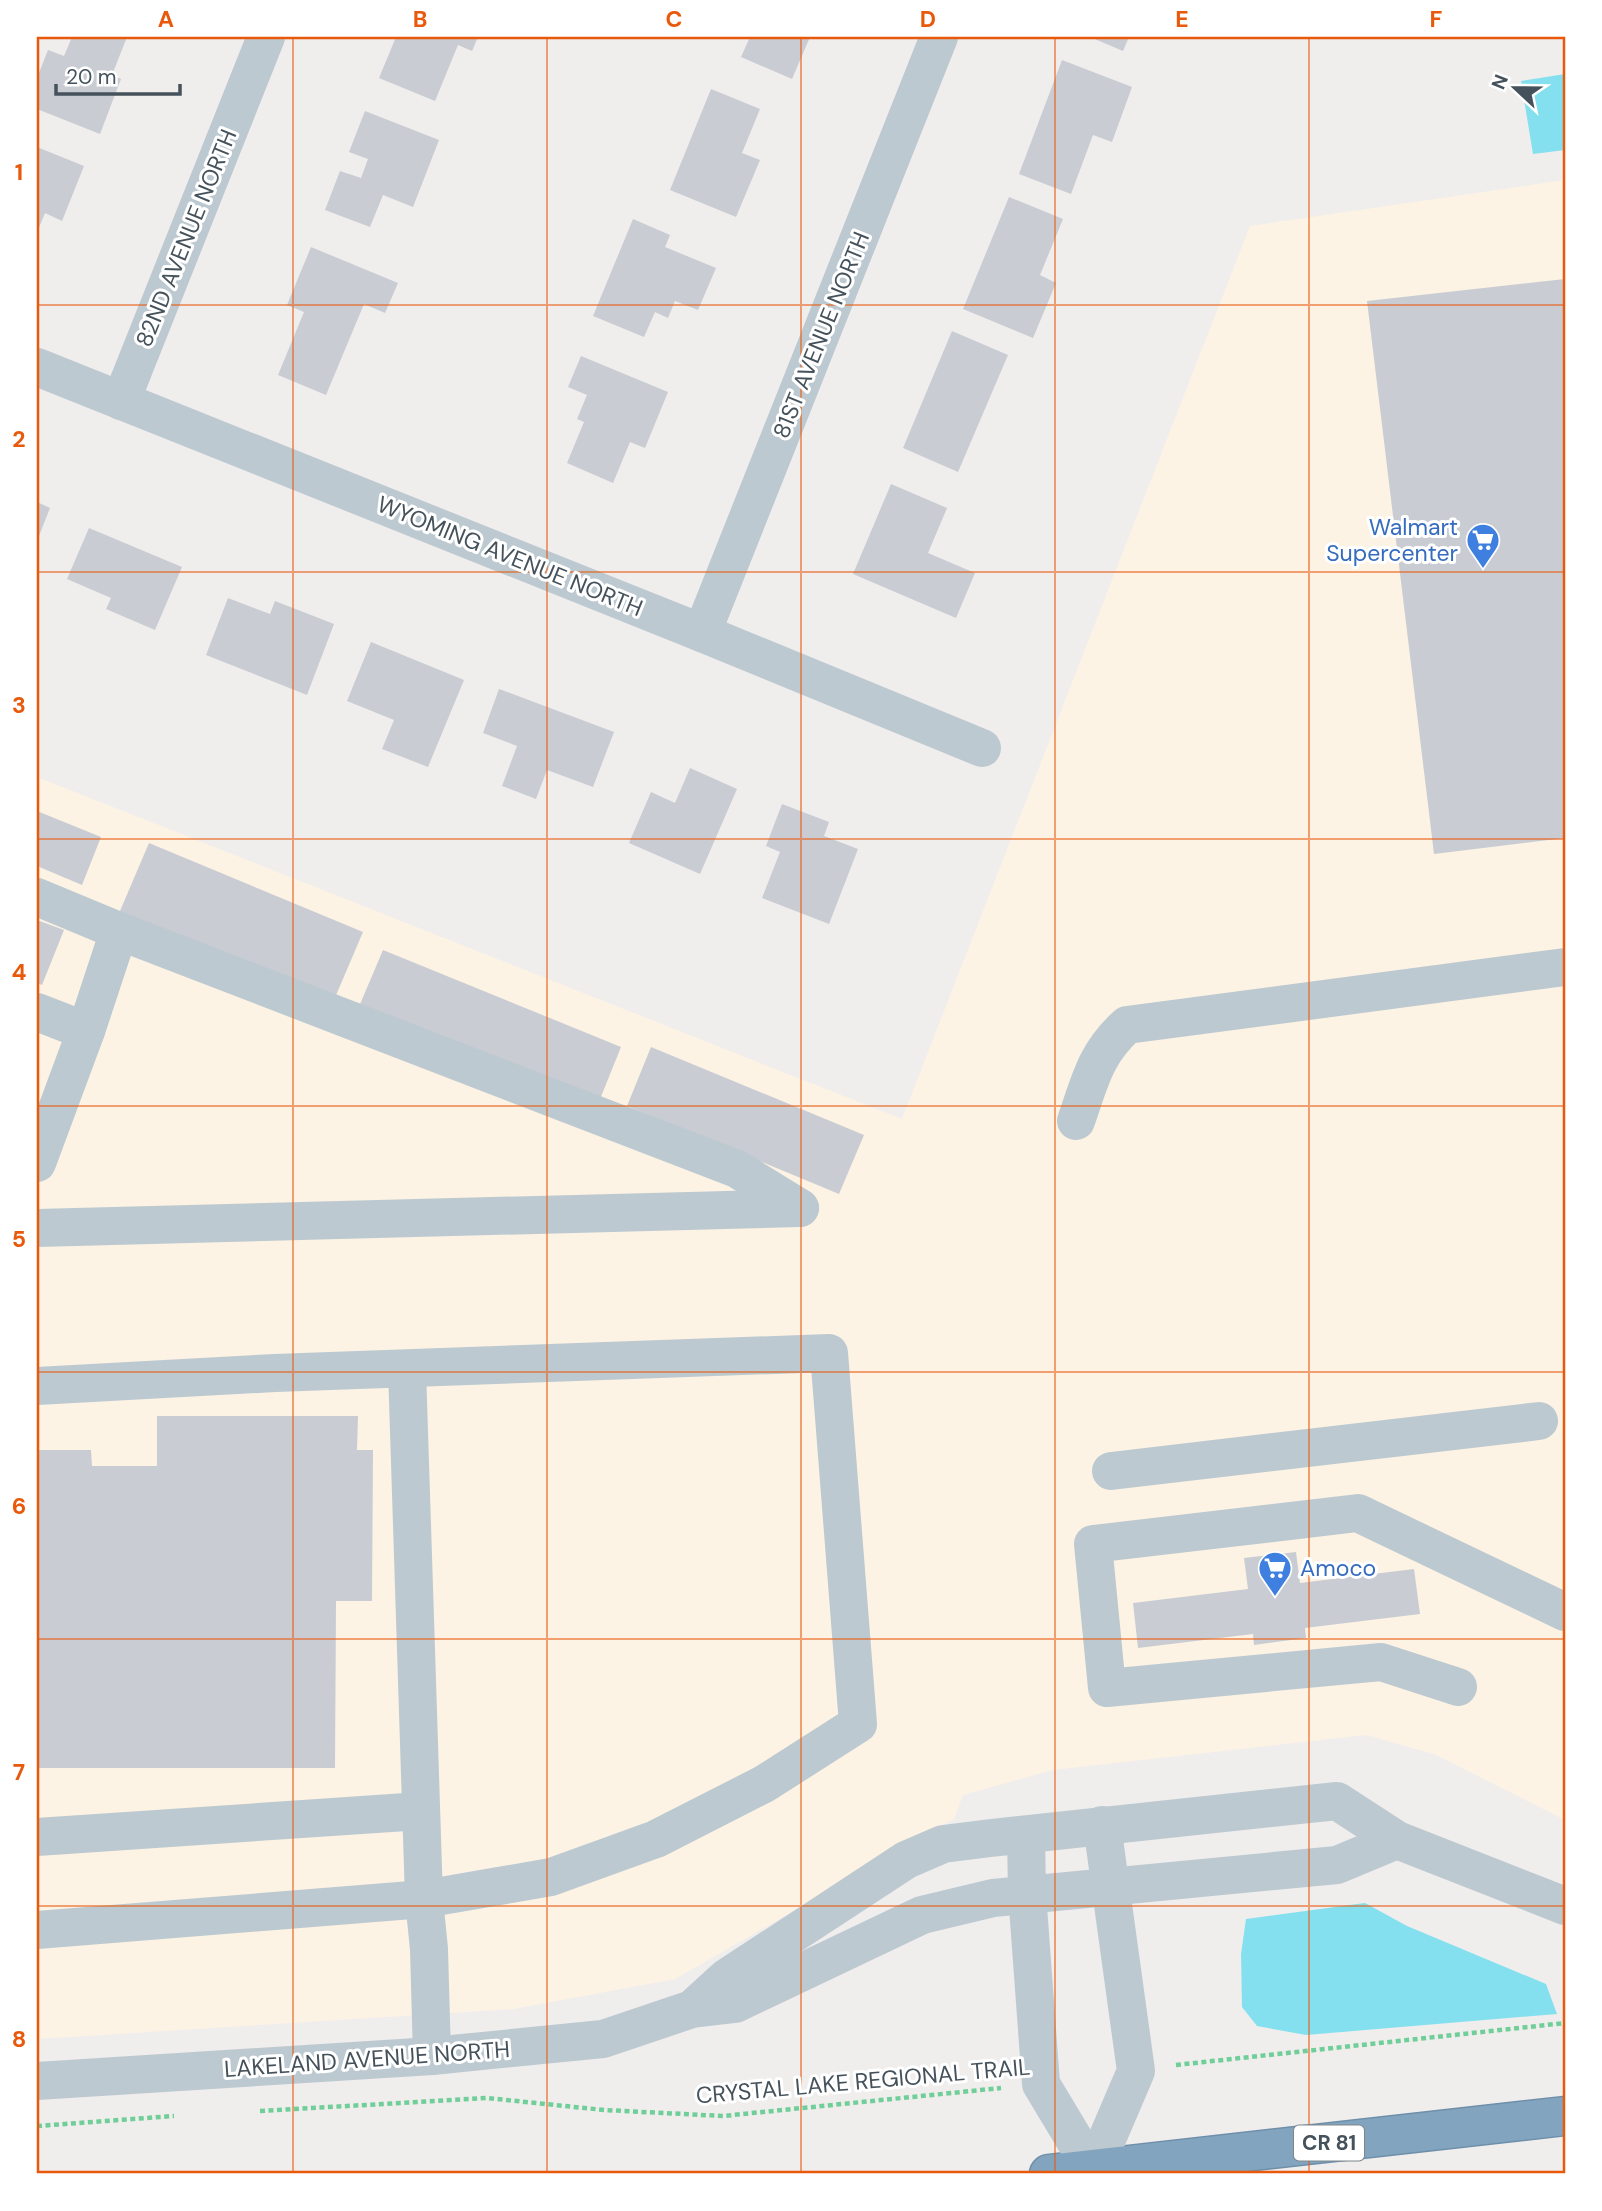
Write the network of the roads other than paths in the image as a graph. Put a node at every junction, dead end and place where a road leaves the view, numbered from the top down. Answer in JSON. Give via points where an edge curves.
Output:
{"nodes":[{"id":1,"x":266,"y":37,"type":"edge"},
{"id":2,"x":939,"y":37,"type":"edge"},
{"id":3,"x":37,"y":367,"type":"edge"},
{"id":4,"x":121,"y":401,"type":"junction"},
{"id":5,"x":702,"y":633,"type":"junction"},
{"id":6,"x":982,"y":748,"type":"dead end"},
{"id":7,"x":37,"y":897,"type":"edge"},
{"id":8,"x":118,"y":931,"type":"junction"},
{"id":9,"x":1565,"y":967,"type":"edge"},
{"id":10,"x":37,"y":1012,"type":"edge"},
{"id":11,"x":86,"y":1031,"type":"junction"},
{"id":12,"x":49,"y":1095,"type":"edge"},
{"id":13,"x":1076,"y":1121,"type":"dead end"},
{"id":14,"x":37,"y":1163,"type":"edge"},
{"id":15,"x":37,"y":1228,"type":"edge"},
{"id":16,"x":407,"y":1369,"type":"junction"},
{"id":17,"x":37,"y":1386,"type":"edge"},
{"id":18,"x":1539,"y":1421,"type":"dead end"},
{"id":19,"x":1111,"y":1471,"type":"dead end"},
{"id":20,"x":1565,"y":1612,"type":"edge"},
{"id":21,"x":1458,"y":1687,"type":"dead end"},
{"id":22,"x":421,"y":1811,"type":"junction"},
{"id":23,"x":1102,"y":1825,"type":"junction"},
{"id":24,"x":1026,"y":1836,"type":"junction"},
{"id":25,"x":37,"y":1837,"type":"edge"},
{"id":26,"x":1397,"y":1840,"type":"junction"},
{"id":27,"x":1110,"y":1887,"type":"junction"},
{"id":28,"x":1027,"y":1893,"type":"junction"},
{"id":29,"x":424,"y":1899,"type":"junction"},
{"id":30,"x":1565,"y":1906,"type":"edge"},
{"id":31,"x":37,"y":1930,"type":"edge"},
{"id":32,"x":692,"y":2009,"type":"junction"},
{"id":33,"x":432,"y":2056,"type":"junction"},
{"id":34,"x":37,"y":2081,"type":"edge"},
{"id":35,"x":1565,"y":2116,"type":"edge"},
{"id":36,"x":1092,"y":2172,"type":"edge"},
{"id":37,"x":1049,"y":2174,"type":"edge"}],
"edges":[{"from":1,"to":4,"type":"street","name":"82ND AVENUE NORTH"},
{"from":2,"to":5,"type":"street","name":"81ST AVENUE NORTH"},
{"from":3,"to":4,"type":"street","name":"WYOMING AVENUE NORTH"},
{"from":4,"to":5,"type":"street","name":"WYOMING AVENUE NORTH"},
{"from":5,"to":6,"type":"street","name":"WYOMING AVENUE NORTH"},
{"from":7,"to":8,"type":"street"},
{"from":8,"to":11,"type":"street"},
{"from":8,"to":15,"type":"street","via":[[737,1170],[800,1208]]},
{"from":9,"to":13,"type":"street","via":[[1127,1024],[1107,1043]]},
{"from":10,"to":11,"type":"street"},
{"from":11,"to":12,"type":"street"},
{"from":12,"to":14,"type":"street"},
{"from":16,"to":17,"type":"street"},
{"from":16,"to":22,"type":"street"},
{"from":16,"to":29,"type":"street","via":[[829,1353],[858,1724],[764,1784],[656,1839],[551,1877]]},
{"from":18,"to":19,"type":"street"},
{"from":20,"to":21,"type":"street","via":[[1358,1513],[1093,1544],[1107,1688],[1381,1662]]},
{"from":22,"to":25,"type":"street"},
{"from":22,"to":29,"type":"street"},
{"from":23,"to":24,"type":"street","name":"LAKELAND AVENUE NORTH"},
{"from":23,"to":26,"type":"street","name":"LAKELAND AVENUE NORTH","via":[[1337,1801]]},
{"from":23,"to":27,"type":"street"},
{"from":24,"to":28,"type":"street"},
{"from":24,"to":32,"type":"street","name":"LAKELAND AVENUE NORTH","via":[[943,1844],[906,1860],[726,1978]]},
{"from":26,"to":27,"type":"street","name":"LAKELAND AVENUE NORTH","via":[[1336,1866]]},
{"from":26,"to":30,"type":"street","name":"LAKELAND AVENUE NORTH"},
{"from":27,"to":28,"type":"street","name":"LAKELAND AVENUE NORTH"},
{"from":27,"to":36,"type":"street","via":[[1136,2071]]},
{"from":28,"to":32,"type":"street","name":"LAKELAND AVENUE NORTH","via":[[922,1915],[735,2004]]},
{"from":28,"to":36,"type":"street","via":[[1041,2084]]},
{"from":29,"to":31,"type":"street"},
{"from":29,"to":33,"type":"street"},
{"from":32,"to":33,"type":"street","name":"LAKELAND AVENUE NORTH","via":[[603,2039]]},
{"from":33,"to":34,"type":"street","name":"LAKELAND AVENUE NORTH"},
{"from":35,"to":36,"type":"highway","number":"CR 81"},
{"from":36,"to":37,"type":"highway","number":"CR 81"}]}
